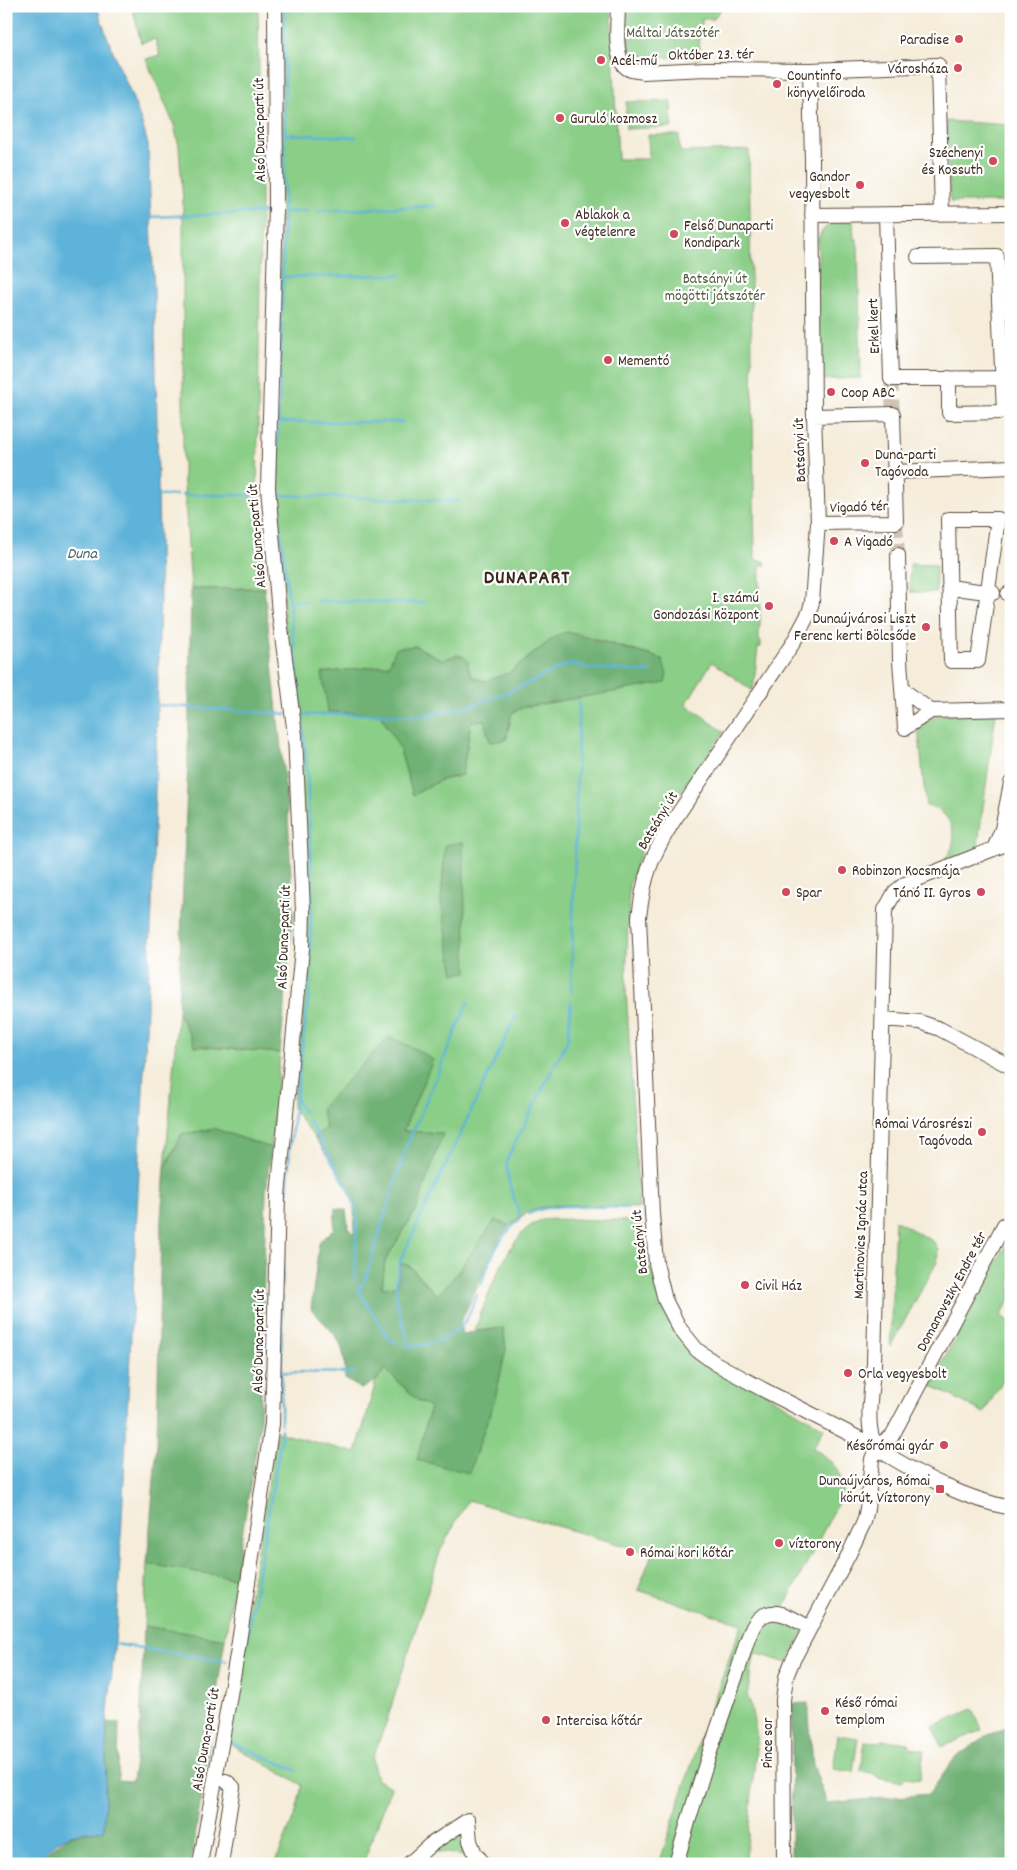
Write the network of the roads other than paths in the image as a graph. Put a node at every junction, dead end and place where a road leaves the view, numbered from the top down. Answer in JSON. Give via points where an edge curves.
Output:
{"nodes":[{"id":1,"x":275,"y":6,"type":"edge"},
{"id":2,"x":618,"y":6,"type":"edge"},
{"id":3,"x":810,"y":70,"type":"junction"},
{"id":4,"x":1011,"y":213,"type":"edge"},
{"id":5,"x":942,"y":214,"type":"junction"},
{"id":6,"x":812,"y":215,"type":"junction"},
{"id":7,"x":886,"y":215,"type":"junction"},
{"id":8,"x":918,"y":257,"type":"dead end"},
{"id":9,"x":1006,"y":334,"type":"edge"},
{"id":10,"x":949,"y":378,"type":"junction"},
{"id":11,"x":1002,"y":378,"type":"junction"},
{"id":12,"x":814,"y":416,"type":"junction"},
{"id":13,"x":1011,"y":467,"type":"edge"},
{"id":14,"x":895,"y":472,"type":"junction"},
{"id":15,"x":818,"y":524,"type":"junction"},
{"id":16,"x":898,"y":555,"type":"tunnel mouth"},
{"id":17,"x":950,"y":588,"type":"junction"},
{"id":18,"x":990,"y":592,"type":"junction"},
{"id":19,"x":902,"y":689,"type":"junction"},
{"id":20,"x":1011,"y":709,"type":"edge"},
{"id":21,"x":931,"y":710,"type":"junction"},
{"id":22,"x":1011,"y":783,"type":"edge"},
{"id":23,"x":1011,"y":842,"type":"edge"},
{"id":24,"x":994,"y":849,"type":"junction"},
{"id":25,"x":883,"y":1019,"type":"junction"},
{"id":26,"x":1011,"y":1067,"type":"edge"},
{"id":27,"x":1004,"y":1224,"type":"dead end"},
{"id":28,"x":870,"y":1422,"type":"junction"},
{"id":29,"x":842,"y":1430,"type":"junction"},
{"id":30,"x":877,"y":1446,"type":"junction"},
{"id":31,"x":1011,"y":1508,"type":"edge"},
{"id":32,"x":809,"y":1628,"type":"junction"},
{"id":33,"x":226,"y":1781,"type":"dead end"},
{"id":34,"x":477,"y":1862,"type":"edge"},
{"id":35,"x":200,"y":1864,"type":"edge"},
{"id":36,"x":221,"y":1864,"type":"edge"},
{"id":37,"x":409,"y":1864,"type":"edge"},
{"id":38,"x":676,"y":1864,"type":"edge"},
{"id":39,"x":784,"y":1864,"type":"edge"}],
"edges":[{"from":1,"to":35,"type":"street","name":"Alsó Duna-parti út","via":[[276,206],[268,488],[279,613],[293,715],[302,949],[278,1196],[272,1424],[237,1655]]},
{"from":2,"to":3,"type":"street","name":"Október 23. tér","via":[[618,58],[626,68],[642,72]]},
{"from":3,"to":5,"type":"street","name":"Október 23. tér","via":[[938,65]]},
{"from":3,"to":6,"type":"street"},
{"from":4,"to":5,"type":"street"},
{"from":5,"to":7,"type":"street"},
{"from":6,"to":7,"type":"street"},
{"from":6,"to":12,"type":"street","name":"Batsányi út"},
{"from":7,"to":10,"type":"street","name":"Erkel kert","via":[[891,378]]},
{"from":8,"to":9,"type":"street","via":[[997,256]]},
{"from":9,"to":11,"type":"street"},
{"from":10,"to":11,"type":"street","name":"Erkel kert"},
{"from":10,"to":11,"type":"street","via":[[949,414],[1004,412]]},
{"from":12,"to":14,"type":"street","name":"Vigadó tér","via":[[893,414]]},
{"from":12,"to":15,"type":"street","name":"Batsányi út"},
{"from":13,"to":14,"type":"street"},
{"from":14,"to":15,"type":"street","name":"Vigadó tér","via":[[896,522]]},
{"from":15,"to":29,"type":"street","name":"Batsányi út","via":[[814,587],[808,613],[793,643],[657,847],[647,868],[639,917],[652,1214],[656,1263],[665,1300],[680,1329],[697,1350],[762,1389]]},
{"from":16,"to":19,"type":"street"},
{"from":17,"to":18,"type":"street"},
{"from":17,"to":18,"type":"street","via":[[951,661],[978,661]]},
{"from":17,"to":18,"type":"street","via":[[948,519],[998,518]]},
{"from":19,"to":21,"type":"street"},
{"from":19,"to":21,"type":"street","via":[[904,728]]},
{"from":20,"to":21,"type":"street"},
{"from":22,"to":24,"type":"street","via":[[1002,829]]},
{"from":23,"to":24,"type":"street"},
{"from":24,"to":25,"type":"street","name":"Martinovics Ignác utca","via":[[905,884],[895,892],[885,910]]},
{"from":25,"to":26,"type":"street","via":[[920,1022],[934,1027]]},
{"from":25,"to":28,"type":"street","name":"Martinovics Ignác utca"},
{"from":27,"to":30,"type":"street","name":"Domanovszky Endre tér","via":[[892,1436]]},
{"from":28,"to":29,"type":"street"},
{"from":28,"to":30,"type":"street","name":"Martinovics Ignác utca"},
{"from":29,"to":30,"type":"street","name":"Batsányi út"},
{"from":30,"to":31,"type":"street","name":"Batsányi út","via":[[884,1453],[953,1490]]},
{"from":30,"to":32,"type":"street","via":[[872,1459],[864,1522]]},
{"from":32,"to":38,"type":"street","via":[[790,1617],[774,1613],[758,1620],[752,1629],[694,1800]]},
{"from":32,"to":39,"type":"street","name":"Pince sor","via":[[789,1670],[783,1700]]},
{"from":33,"to":36,"type":"street","via":[[233,1787]]},
{"from":34,"to":37,"type":"street","via":[[468,1820]]}]}
